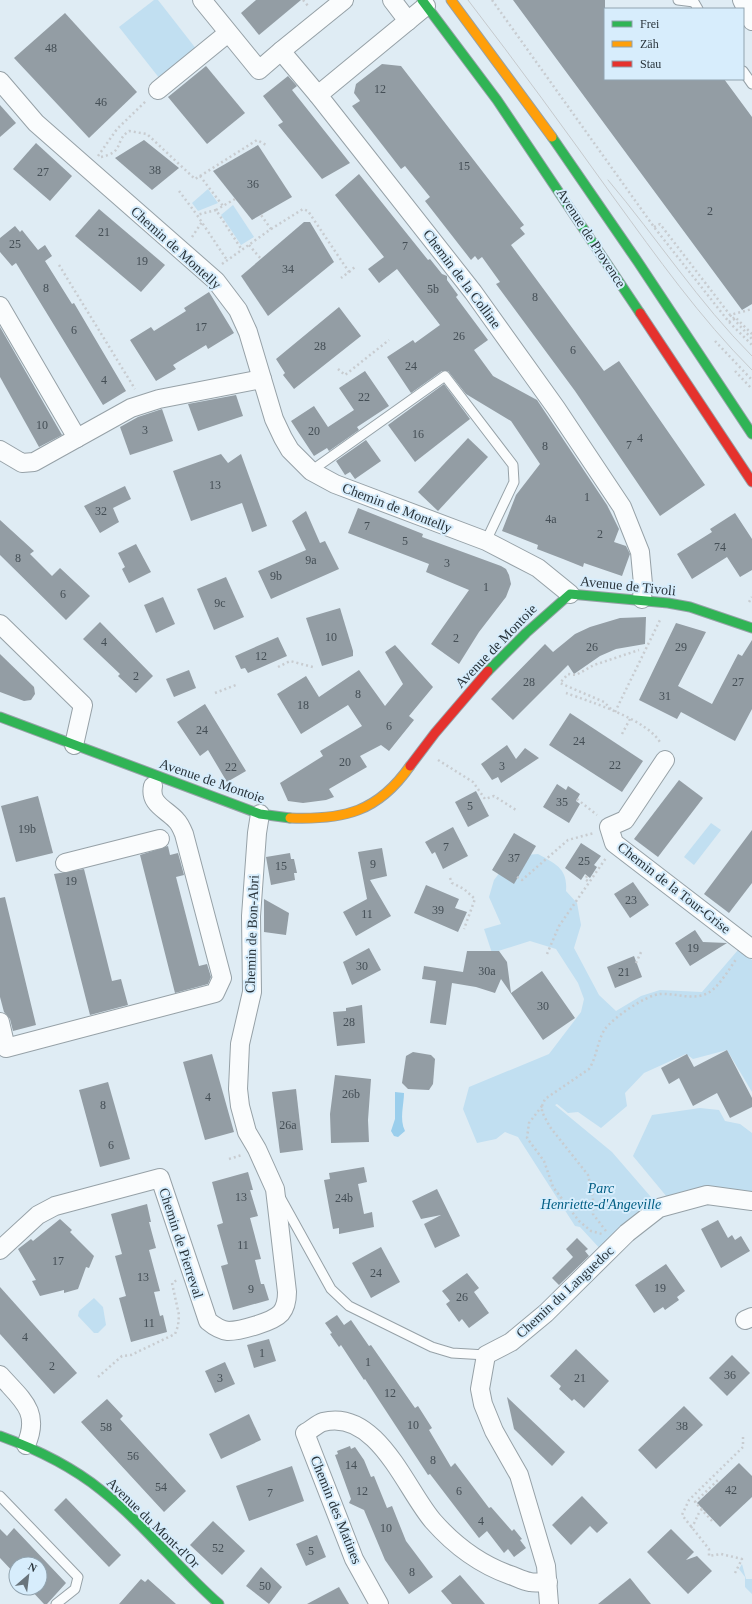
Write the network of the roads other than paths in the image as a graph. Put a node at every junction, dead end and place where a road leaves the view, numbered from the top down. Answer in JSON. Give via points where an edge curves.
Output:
{"nodes":[{"id":1,"x":202,"y":0,"type":"edge"},
{"id":2,"x":344,"y":0,"type":"edge"},
{"id":3,"x":392,"y":0,"type":"edge"},
{"id":4,"x":451,"y":0,"type":"edge"},
{"id":5,"x":678,"y":0,"type":"edge"},
{"id":6,"x":742,"y":0,"type":"edge"},
{"id":7,"x":424,"y":3,"type":"edge"},
{"id":8,"x":697,"y":8,"type":"edge"},
{"id":9,"x":408,"y":21,"type":"junction"},
{"id":10,"x":752,"y":21,"type":"edge"},
{"id":11,"x":228,"y":33,"type":"junction"},
{"id":12,"x":281,"y":52,"type":"junction"},
{"id":13,"x":744,"y":72,"type":"edge"},
{"id":14,"x":0,"y":81,"type":"edge"},
{"id":15,"x":752,"y":84,"type":"edge"},
{"id":16,"x":158,"y":90,"type":"road end"},
{"id":17,"x":318,"y":95,"type":"junction"},
{"id":18,"x":0,"y":306,"type":"edge"},
{"id":19,"x":262,"y":379,"type":"junction"},
{"id":20,"x":752,"y":434,"type":"edge"},
{"id":21,"x":77,"y":438,"type":"junction"},
{"id":22,"x":0,"y":450,"type":"edge"},
{"id":23,"x":311,"y":471,"type":"junction"},
{"id":24,"x":752,"y":482,"type":"edge"},
{"id":25,"x":486,"y":541,"type":"junction"},
{"id":26,"x":570,"y":594,"type":"junction"},
{"id":27,"x":642,"y":599,"type":"junction"},
{"id":28,"x":0,"y":624,"type":"edge"},
{"id":29,"x":752,"y":628,"type":"edge"},
{"id":30,"x":0,"y":717,"type":"edge"},
{"id":31,"x":74,"y":745,"type":"junction"},
{"id":32,"x":664,"y":760,"type":"road end"},
{"id":33,"x":153,"y":786,"type":"dead end"},
{"id":34,"x":260,"y":814,"type":"junction"},
{"id":35,"x":160,"y":839,"type":"dead end"},
{"id":36,"x":64,"y":863,"type":"dead end"},
{"id":37,"x":750,"y":947,"type":"edge"},
{"id":38,"x":0,"y":1022,"type":"edge"},
{"id":39,"x":275,"y":1189,"type":"junction"},
{"id":40,"x":752,"y":1201,"type":"edge"},
{"id":41,"x":0,"y":1250,"type":"edge"},
{"id":42,"x":287,"y":1300,"type":"joint"},
{"id":43,"x":486,"y":1355,"type":"junction"},
{"id":44,"x":0,"y":1375,"type":"edge"},
{"id":45,"x":0,"y":1436,"type":"edge"},
{"id":46,"x":26,"y":1445,"type":"junction"},
{"id":47,"x":0,"y":1496,"type":"edge"},
{"id":48,"x":548,"y":1582,"type":"junction"},
{"id":49,"x":56,"y":1604,"type":"edge"},
{"id":50,"x":219,"y":1604,"type":"edge"},
{"id":51,"x":379,"y":1604,"type":"edge"},
{"id":52,"x":549,"y":1604,"type":"edge"}],
"edges":[{"from":1,"to":11,"type":"street"},
{"from":2,"to":12,"type":"street"},
{"from":3,"to":9,"type":"street"},
{"from":4,"to":20,"type":"street","name":"Avenue de Provence","via":[[539,118]]},
{"from":5,"to":8,"type":"lane","via":[[694,2]]},
{"from":6,"to":10,"type":"street"},
{"from":7,"to":9,"type":"street"},
{"from":7,"to":24,"type":"street","name":"Avenue de Provence","via":[[497,100],[558,188]]},
{"from":9,"to":17,"type":"street"},
{"from":11,"to":12,"type":"street","via":[[259,70]]},
{"from":11,"to":16,"type":"street"},
{"from":12,"to":17,"type":"street","name":"Chemin de la Colline"},
{"from":13,"to":15,"type":"lane"},
{"from":14,"to":19,"type":"street","name":"Chemin de Montelly","via":[[36,123],[216,281],[238,310],[248,332]]},
{"from":17,"to":27,"type":"street","name":"Chemin de la Colline","via":[[473,292],[556,408],[622,507],[640,552]]},
{"from":18,"to":21,"type":"street"},
{"from":19,"to":21,"type":"street","via":[[143,404]]},
{"from":19,"to":23,"type":"street","name":"Chemin de Montelly","via":[[274,419],[283,438],[290,450]]},
{"from":21,"to":22,"type":"street","via":[[34,462],[22,463]]},
{"from":23,"to":25,"type":"street","name":"Chemin de Montelly","via":[[335,484]]},
{"from":23,"to":25,"type":"lane","via":[[445,376],[513,465],[514,482]]},
{"from":25,"to":26,"type":"street","name":"Chemin de Montelly","via":[[538,568]]},
{"from":26,"to":27,"type":"street","name":"Avenue de Tivoli"},
{"from":26,"to":34,"type":"street","name":"Avenue de Montoie","via":[[509,649],[460,703],[396,786],[376,802],[361,810],[334,816],[314,818]]},
{"from":27,"to":29,"type":"street","name":"Avenue de Tivoli","via":[[690,607]]},
{"from":28,"to":31,"type":"street","via":[[84,705]]},
{"from":30,"to":31,"type":"street","name":"Avenue de Montoie"},
{"from":31,"to":34,"type":"street","name":"Avenue de Montoie"},
{"from":32,"to":37,"type":"street","name":"Chemin de la Tour-Grise","via":[[625,820],[612,835]]},
{"from":33,"to":38,"type":"street","via":[[154,800],[177,820],[184,834],[222,978],[215,993],[6,1048]]},
{"from":34,"to":39,"type":"street","name":"Chemin de Bon-Abri","via":[[251,916],[252,992],[240,1044],[238,1089],[247,1132]]},
{"from":35,"to":36,"type":"street"},
{"from":39,"to":42,"type":"street","name":"Chemin de Bon-Abri"},
{"from":39,"to":43,"type":"lane","name":"Chemin de Bon-Abri","via":[[331,1289],[349,1306],[432,1347],[452,1353]]},
{"from":40,"to":43,"type":"street","name":"Chemin du Languedoc","via":[[707,1195],[659,1208],[627,1233],[546,1313],[511,1342]]},
{"from":41,"to":42,"type":"street","name":"Chemin de Pierreval","via":[[38,1215],[55,1206],[160,1178],[208,1321],[228,1331],[269,1321],[280,1313]]},
{"from":43,"to":48,"type":"street","via":[[480,1389],[484,1404],[494,1431],[519,1475],[546,1566]]},
{"from":44,"to":46,"type":"street","via":[[30,1412],[32,1425]]},
{"from":45,"to":46,"type":"street","name":"Avenue du Mont-d'Or"},
{"from":46,"to":50,"type":"street","name":"Avenue du Mont-d'Or","via":[[79,1474],[112,1500]]},
{"from":47,"to":49,"type":"lane","via":[[78,1577],[75,1589]]},
{"from":48,"to":51,"type":"street","name":"Chemin des Matines","via":[[529,1582],[489,1567],[471,1556],[432,1520],[375,1438],[348,1422],[322,1422],[305,1433],[354,1559]]},
{"from":48,"to":52,"type":"street"}]}
